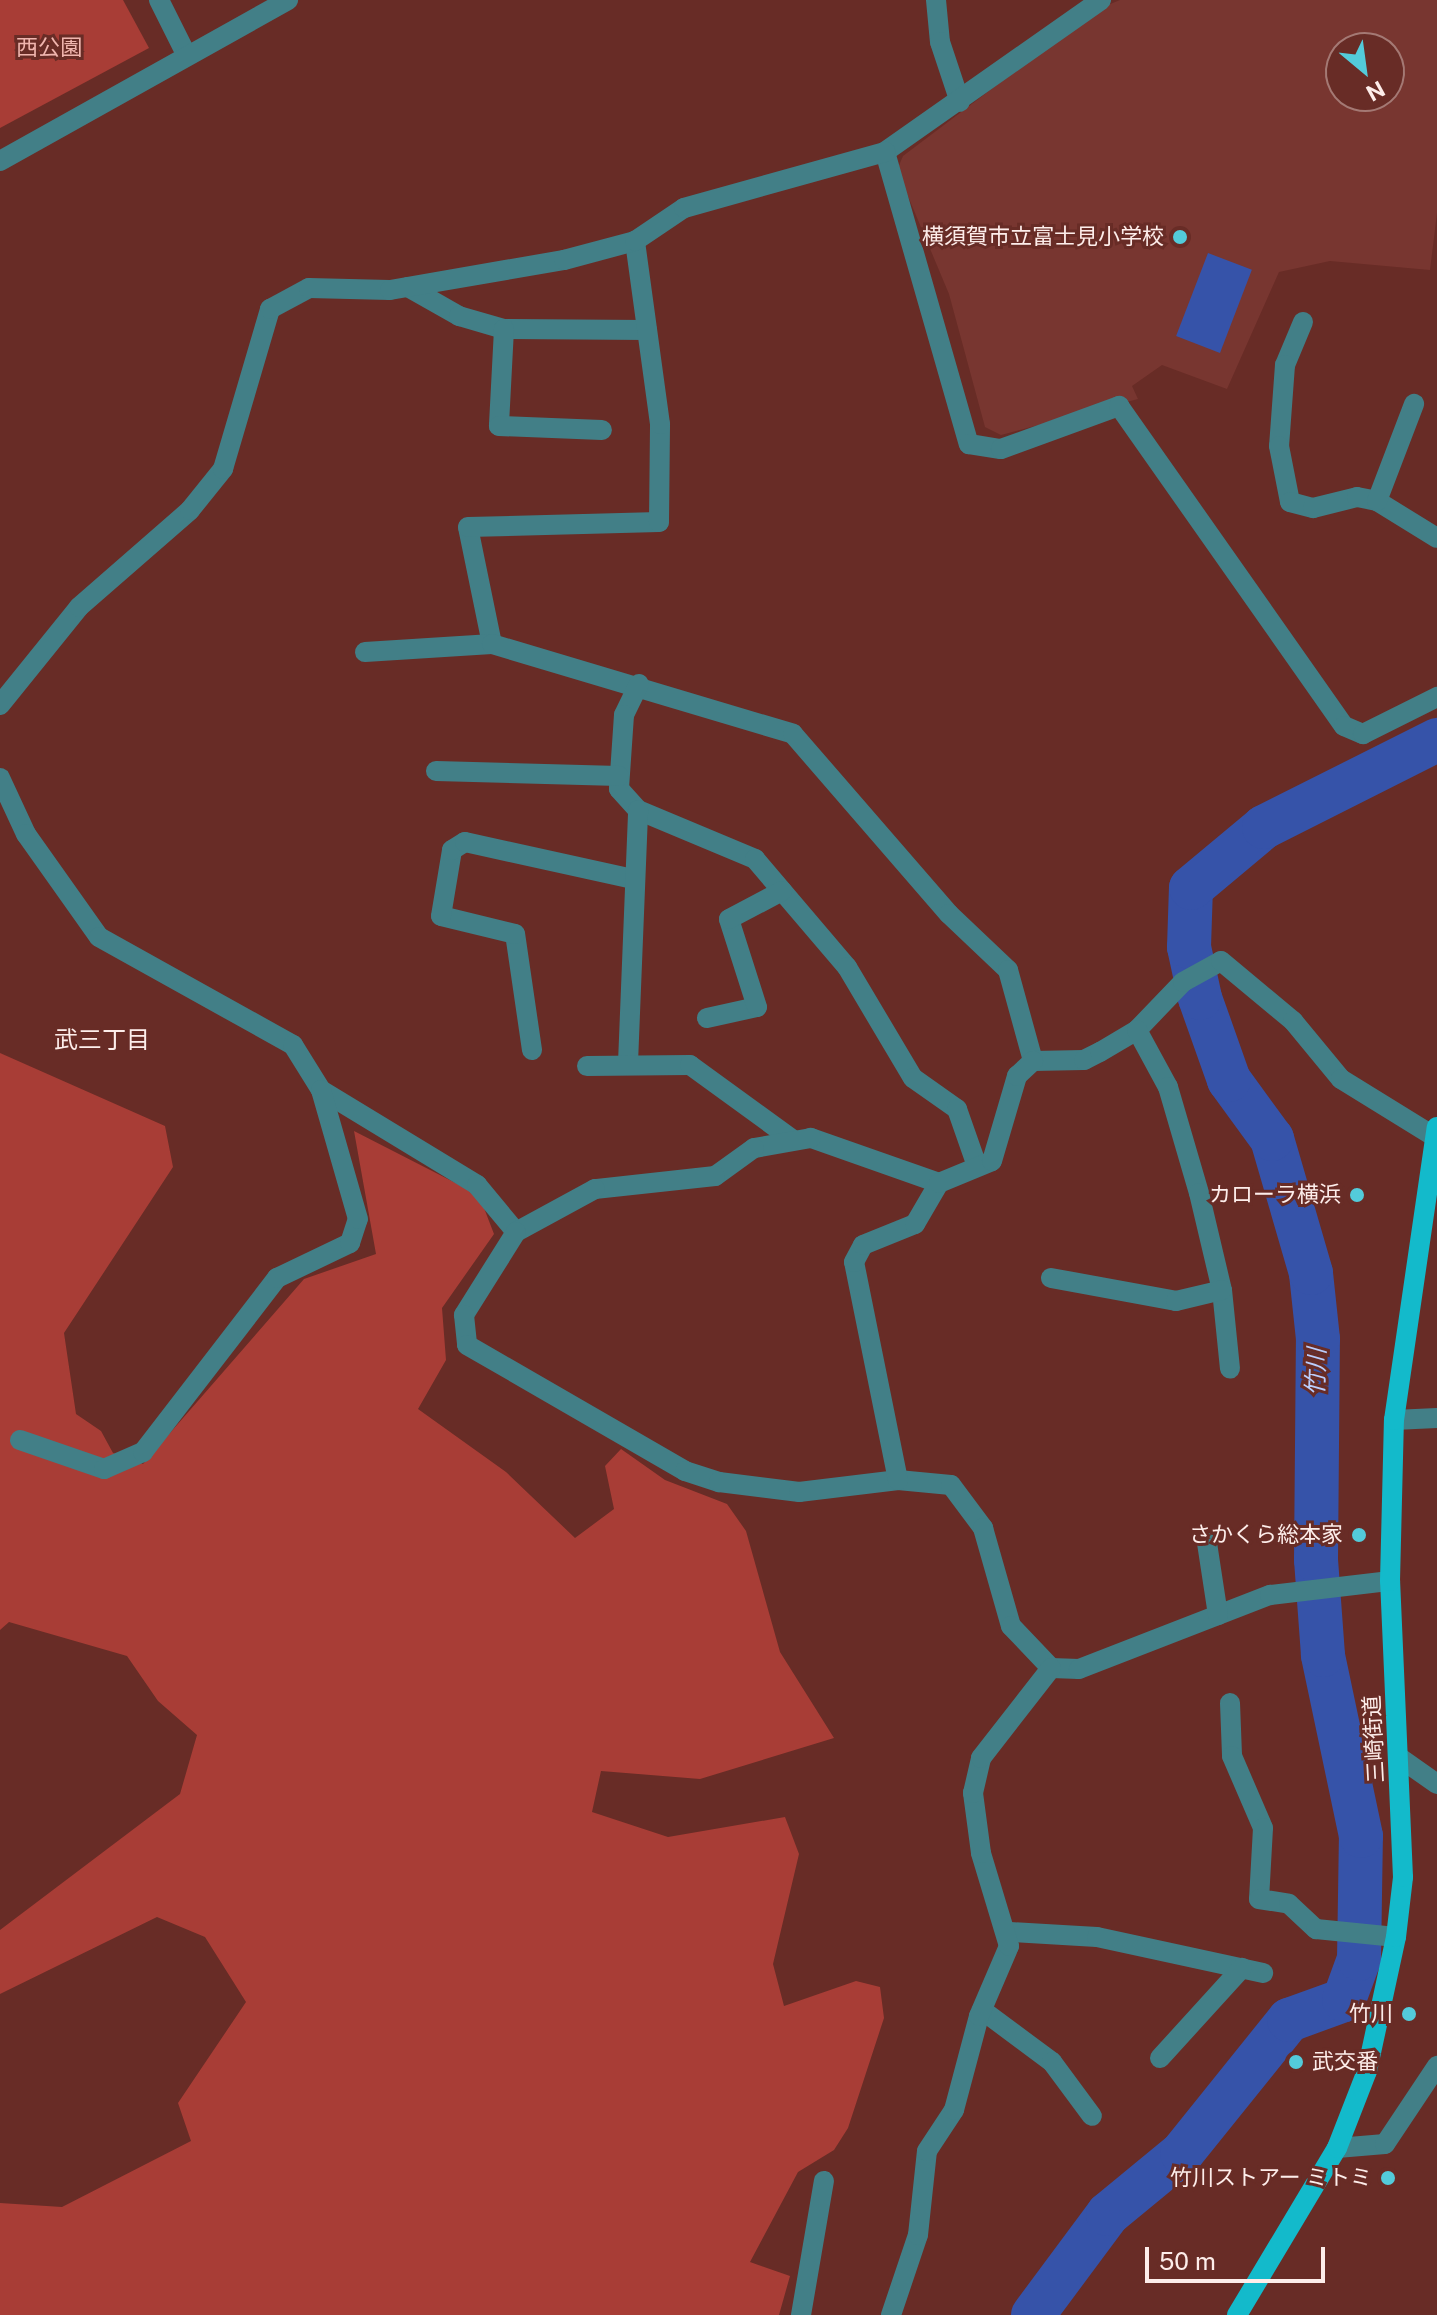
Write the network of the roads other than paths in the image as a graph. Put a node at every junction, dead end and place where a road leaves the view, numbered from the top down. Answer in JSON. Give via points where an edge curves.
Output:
{"nodes":[{"id":1,"x":159,"y":0,"type":"edge"},
{"id":2,"x":288,"y":0,"type":"edge"},
{"id":3,"x":936,"y":0,"type":"edge"},
{"id":4,"x":1101,"y":0,"type":"edge"},
{"id":5,"x":186,"y":54,"type":"junction"},
{"id":6,"x":960,"y":102,"type":"junction"},
{"id":7,"x":885,"y":152,"type":"junction"},
{"id":8,"x":0,"y":161,"type":"edge"},
{"id":9,"x":635,"y":241,"type":"junction"},
{"id":10,"x":408,"y":287,"type":"junction"},
{"id":11,"x":1303,"y":322,"type":"dead end"},
{"id":12,"x":504,"y":329,"type":"junction"},
{"id":13,"x":647,"y":330,"type":"junction"},
{"id":14,"x":1414,"y":404,"type":"dead end"},
{"id":15,"x":602,"y":430,"type":"dead end"},
{"id":16,"x":1377,"y":501,"type":"junction"},
{"id":17,"x":1437,"y":538,"type":"edge"},
{"id":18,"x":492,"y":644,"type":"junction"},
{"id":19,"x":365,"y":652,"type":"dead end"},
{"id":20,"x":639,"y":684,"type":"junction"},
{"id":21,"x":1437,"y":697,"type":"edge"},
{"id":22,"x":0,"y":705,"type":"edge"},
{"id":23,"x":436,"y":771,"type":"dead end"},
{"id":24,"x":619,"y":776,"type":"junction"},
{"id":25,"x":0,"y":778,"type":"edge"},
{"id":26,"x":638,"y":810,"type":"junction"},
{"id":27,"x":0,"y":819,"type":"edge"},
{"id":28,"x":26,"y":834,"type":"junction"},
{"id":29,"x":633,"y":879,"type":"junction"},
{"id":30,"x":782,"y":891,"type":"junction"},
{"id":31,"x":707,"y":1018,"type":"dead end"},
{"id":32,"x":1137,"y":1030,"type":"junction"},
{"id":33,"x":532,"y":1050,"type":"dead end"},
{"id":34,"x":1033,"y":1061,"type":"junction"},
{"id":35,"x":628,"y":1063,"type":"junction"},
{"id":36,"x":587,"y":1066,"type":"dead end"},
{"id":37,"x":321,"y":1090,"type":"junction"},
{"id":38,"x":1436,"y":1132,"type":"edge"},
{"id":39,"x":792,"y":1139,"type":"junction"},
{"id":40,"x":977,"y":1166,"type":"junction"},
{"id":41,"x":939,"y":1183,"type":"junction"},
{"id":42,"x":1428,"y":1215,"type":"edge"},
{"id":43,"x":516,"y":1232,"type":"junction"},
{"id":44,"x":1051,"y":1278,"type":"dead end"},
{"id":45,"x":1222,"y":1290,"type":"junction"},
{"id":46,"x":1230,"y":1369,"type":"dead end"},
{"id":47,"x":1437,"y":1418,"type":"edge"},
{"id":48,"x":1394,"y":1420,"type":"junction"},
{"id":49,"x":20,"y":1440,"type":"dead end"},
{"id":50,"x":898,"y":1480,"type":"junction"},
{"id":51,"x":1207,"y":1543,"type":"dead end"},
{"id":52,"x":1390,"y":1581,"type":"junction"},
{"id":53,"x":1218,"y":1615,"type":"junction"},
{"id":54,"x":1051,"y":1668,"type":"junction"},
{"id":55,"x":1230,"y":1703,"type":"dead end"},
{"id":56,"x":1400,"y":1758,"type":"junction"},
{"id":57,"x":1437,"y":1784,"type":"edge"},
{"id":58,"x":1010,"y":1932,"type":"junction"},
{"id":59,"x":1396,"y":1937,"type":"junction"},
{"id":60,"x":1242,"y":1968,"type":"junction"},
{"id":61,"x":1263,"y":1973,"type":"dead end"},
{"id":62,"x":982,"y":2010,"type":"junction"},
{"id":63,"x":1160,"y":2058,"type":"dead end"},
{"id":64,"x":1437,"y":2066,"type":"edge"},
{"id":65,"x":1092,"y":2116,"type":"dead end"},
{"id":66,"x":1337,"y":2148,"type":"junction"},
{"id":67,"x":824,"y":2181,"type":"dead end"},
{"id":68,"x":801,"y":2315,"type":"edge"},
{"id":69,"x":891,"y":2315,"type":"edge"},
{"id":70,"x":1237,"y":2315,"type":"edge"}],
"edges":[{"from":1,"to":5,"type":"street"},
{"from":2,"to":5,"type":"street"},
{"from":3,"to":6,"type":"street","via":[[940,42]]},
{"from":4,"to":6,"type":"street"},
{"from":5,"to":8,"type":"street"},
{"from":6,"to":7,"type":"street"},
{"from":7,"to":9,"type":"street","via":[[684,208]]},
{"from":7,"to":21,"type":"street","via":[[969,444],[1001,449],[1119,406],[1344,726],[1363,734]]},
{"from":9,"to":10,"type":"street"},
{"from":9,"to":13,"type":"street"},
{"from":10,"to":12,"type":"street","via":[[459,316]]},
{"from":10,"to":22,"type":"street","via":[[309,288],[270,309],[223,469],[190,510],[79,607]]},
{"from":11,"to":16,"type":"street","via":[[1285,365],[1279,446],[1290,502],[1313,508],[1357,497]]},
{"from":12,"to":13,"type":"street"},
{"from":12,"to":15,"type":"street","via":[[499,426]]},
{"from":13,"to":18,"type":"street","via":[[660,424],[659,522],[468,527]]},
{"from":14,"to":16,"type":"street"},
{"from":16,"to":17,"type":"street"},
{"from":18,"to":19,"type":"street"},
{"from":18,"to":20,"type":"street"},
{"from":20,"to":24,"type":"street","via":[[624,715]]},
{"from":20,"to":34,"type":"street","via":[[793,734],[822,761],[949,914],[1008,970]]},
{"from":23,"to":24,"type":"street"},
{"from":24,"to":26,"type":"street","via":[[619,789]]},
{"from":25,"to":28,"type":"street"},
{"from":26,"to":29,"type":"street"},
{"from":26,"to":30,"type":"street","via":[[732,843]]},
{"from":27,"to":28,"type":"street"},
{"from":28,"to":37,"type":"street","via":[[99,937],[293,1045]]},
{"from":29,"to":33,"type":"street","via":[[465,842],[452,850],[441,916],[515,934]]},
{"from":29,"to":35,"type":"street"},
{"from":30,"to":31,"type":"street","via":[[729,919],[757,1007]]},
{"from":30,"to":40,"type":"street","via":[[847,967],[913,1078],[957,1109]]},
{"from":32,"to":34,"type":"street","via":[[1084,1060]]},
{"from":32,"to":38,"type":"street","via":[[1183,982],[1221,961],[1293,1021],[1341,1079]]},
{"from":32,"to":45,"type":"street","via":[[1168,1087]]},
{"from":34,"to":40,"type":"street","via":[[1017,1076],[992,1161]]},
{"from":35,"to":36,"type":"street"},
{"from":35,"to":39,"type":"street","via":[[701,1069]]},
{"from":37,"to":43,"type":"street","via":[[477,1185]]},
{"from":37,"to":49,"type":"street","via":[[358,1219],[350,1243],[277,1278],[143,1452],[104,1469]]},
{"from":38,"to":42,"type":"main road","name":"三崎街道"},
{"from":39,"to":41,"type":"street","via":[[823,1141]]},
{"from":39,"to":43,"type":"street","via":[[754,1148],[715,1176],[595,1189]]},
{"from":40,"to":41,"type":"street"},
{"from":41,"to":50,"type":"street","via":[[915,1224],[863,1245],[854,1262]]},
{"from":42,"to":48,"type":"main road","name":"三崎街道"},
{"from":43,"to":50,"type":"street","via":[[464,1315],[467,1345],[685,1471],[719,1482],[799,1492]]},
{"from":44,"to":45,"type":"street","via":[[1176,1301]]},
{"from":45,"to":46,"type":"street"},
{"from":47,"to":48,"type":"street"},
{"from":48,"to":52,"type":"main road","name":"三崎街道"},
{"from":50,"to":54,"type":"street","via":[[951,1485],[983,1528],[1011,1626]]},
{"from":51,"to":53,"type":"street"},
{"from":52,"to":53,"type":"street","via":[[1270,1595]]},
{"from":52,"to":56,"type":"main road","name":"三崎街道"},
{"from":53,"to":54,"type":"street","via":[[1079,1669]]},
{"from":54,"to":58,"type":"street","via":[[981,1758],[973,1793],[981,1853]]},
{"from":55,"to":59,"type":"street","via":[[1232,1756],[1263,1828],[1259,1899],[1289,1904],[1316,1929]]},
{"from":56,"to":57,"type":"street"},
{"from":56,"to":59,"type":"main road","name":"三崎街道","via":[[1403,1877]]},
{"from":58,"to":60,"type":"street","via":[[1097,1937]]},
{"from":58,"to":62,"type":"street"},
{"from":59,"to":66,"type":"main road","name":"三崎街道","via":[[1367,2071]]},
{"from":60,"to":61,"type":"street"},
{"from":60,"to":63,"type":"street"},
{"from":62,"to":65,"type":"street","via":[[1052,2062]]},
{"from":62,"to":69,"type":"street","via":[[954,2110],[927,2151],[918,2235]]},
{"from":64,"to":66,"type":"street","via":[[1385,2144]]},
{"from":66,"to":70,"type":"main road","name":"三崎街道"},
{"from":67,"to":68,"type":"street"}]}
